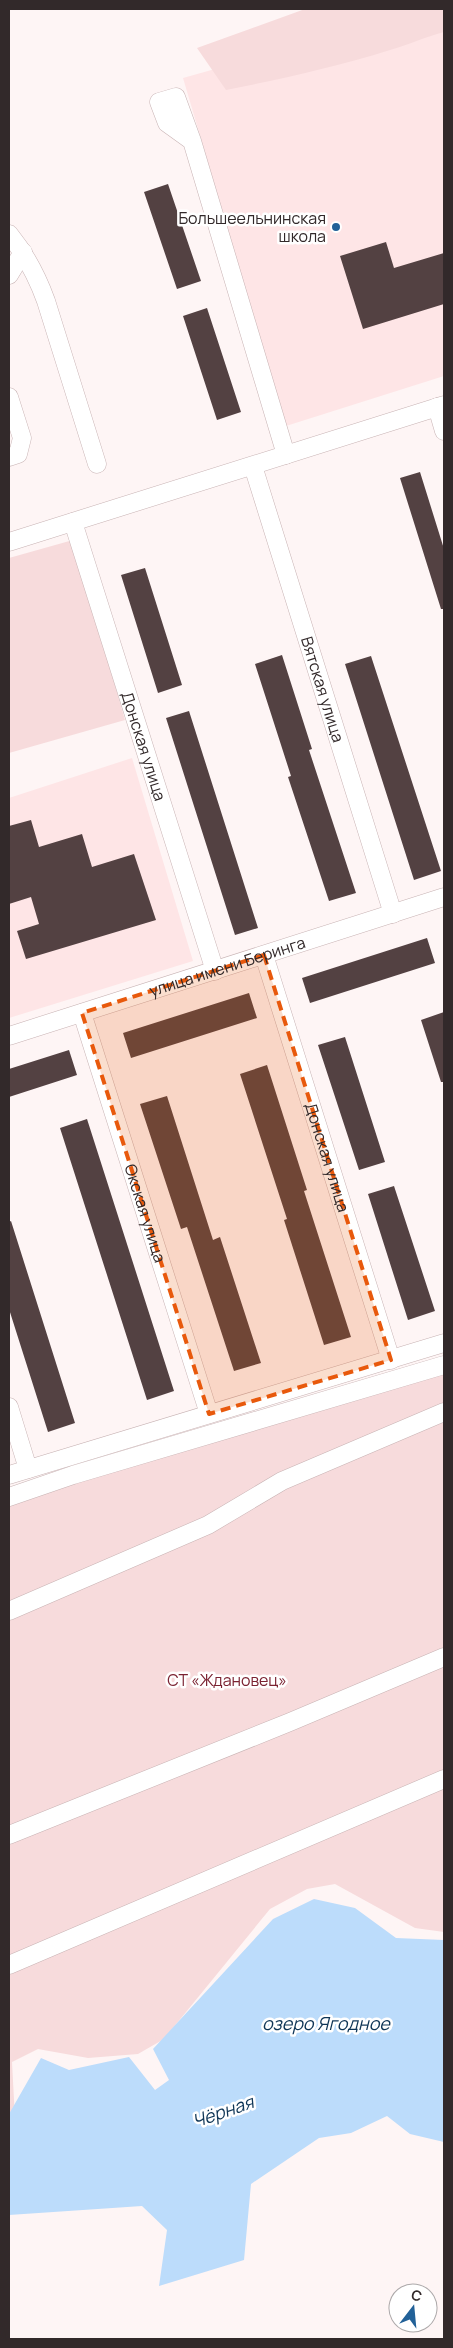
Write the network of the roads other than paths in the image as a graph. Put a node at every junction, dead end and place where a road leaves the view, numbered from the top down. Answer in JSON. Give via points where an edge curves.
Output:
{"nodes":[{"id":1,"x":192,"y":141,"type":"dead end"},
{"id":2,"x":9,"y":234,"type":"edge"},
{"id":3,"x":23,"y":252,"type":"junction"},
{"id":4,"x":9,"y":276,"type":"edge"},
{"id":5,"x":9,"y":397,"type":"edge"},
{"id":6,"x":441,"y":406,"type":"edge"},
{"id":7,"x":444,"y":430,"type":"edge"},
{"id":8,"x":286,"y":455,"type":"junction"},
{"id":9,"x":9,"y":457,"type":"edge"},
{"id":10,"x":97,"y":464,"type":"dead end"},
{"id":11,"x":253,"y":466,"type":"junction"},
{"id":12,"x":74,"y":522,"type":"junction"},
{"id":13,"x":9,"y":542,"type":"edge"},
{"id":14,"x":443,"y":902,"type":"edge"},
{"id":15,"x":393,"y":914,"type":"junction"},
{"id":16,"x":264,"y":955,"type":"junction"},
{"id":17,"x":215,"y":970,"type":"junction"},
{"id":18,"x":82,"y":1013,"type":"junction"},
{"id":19,"x":9,"y":1036,"type":"edge"},
{"id":20,"x":444,"y":1343,"type":"edge"},
{"id":21,"x":391,"y":1360,"type":"junction"},
{"id":22,"x":444,"y":1366,"type":"edge"},
{"id":23,"x":9,"y":1407,"type":"edge"},
{"id":24,"x":444,"y":1412,"type":"edge"},
{"id":25,"x":209,"y":1414,"type":"junction"},
{"id":26,"x":28,"y":1469,"type":"junction"},
{"id":27,"x":9,"y":1475,"type":"edge"},
{"id":28,"x":9,"y":1497,"type":"edge"},
{"id":29,"x":9,"y":1611,"type":"edge"},
{"id":30,"x":444,"y":1657,"type":"edge"},
{"id":31,"x":444,"y":1780,"type":"edge"},
{"id":32,"x":9,"y":1835,"type":"edge"},
{"id":33,"x":9,"y":1965,"type":"edge"}],
"edges":[{"from":1,"to":8,"type":"street"},
{"from":2,"to":3,"type":"street"},
{"from":3,"to":4,"type":"street"},
{"from":3,"to":10,"type":"street","via":[[46,301]]},
{"from":5,"to":9,"type":"street","via":[[22,438],[18,454]]},
{"from":6,"to":7,"type":"street"},
{"from":6,"to":8,"type":"street"},
{"from":8,"to":11,"type":"street"},
{"from":11,"to":12,"type":"street"},
{"from":11,"to":15,"type":"street","name":"Вятская улица"},
{"from":12,"to":13,"type":"street"},
{"from":12,"to":17,"type":"street","name":"Донская улица"},
{"from":14,"to":15,"type":"street","name":"улица имени Беринга"},
{"from":15,"to":16,"type":"street","name":"улица имени Беринга"},
{"from":16,"to":17,"type":"street","name":"улица имени Беринга"},
{"from":16,"to":21,"type":"street","name":"Донская улица"},
{"from":17,"to":18,"type":"street","name":"улица имени Беринга"},
{"from":18,"to":19,"type":"street","name":"улица имени Беринга"},
{"from":18,"to":25,"type":"street","name":"Окская улица"},
{"from":20,"to":21,"type":"street"},
{"from":21,"to":25,"type":"street"},
{"from":22,"to":28,"type":"street","via":[[73,1475]]},
{"from":23,"to":26,"type":"street"},
{"from":24,"to":29,"type":"street","via":[[282,1481],[208,1526]]},
{"from":25,"to":26,"type":"street"},
{"from":26,"to":27,"type":"street"},
{"from":30,"to":32,"type":"street"},
{"from":31,"to":33,"type":"street"}]}
